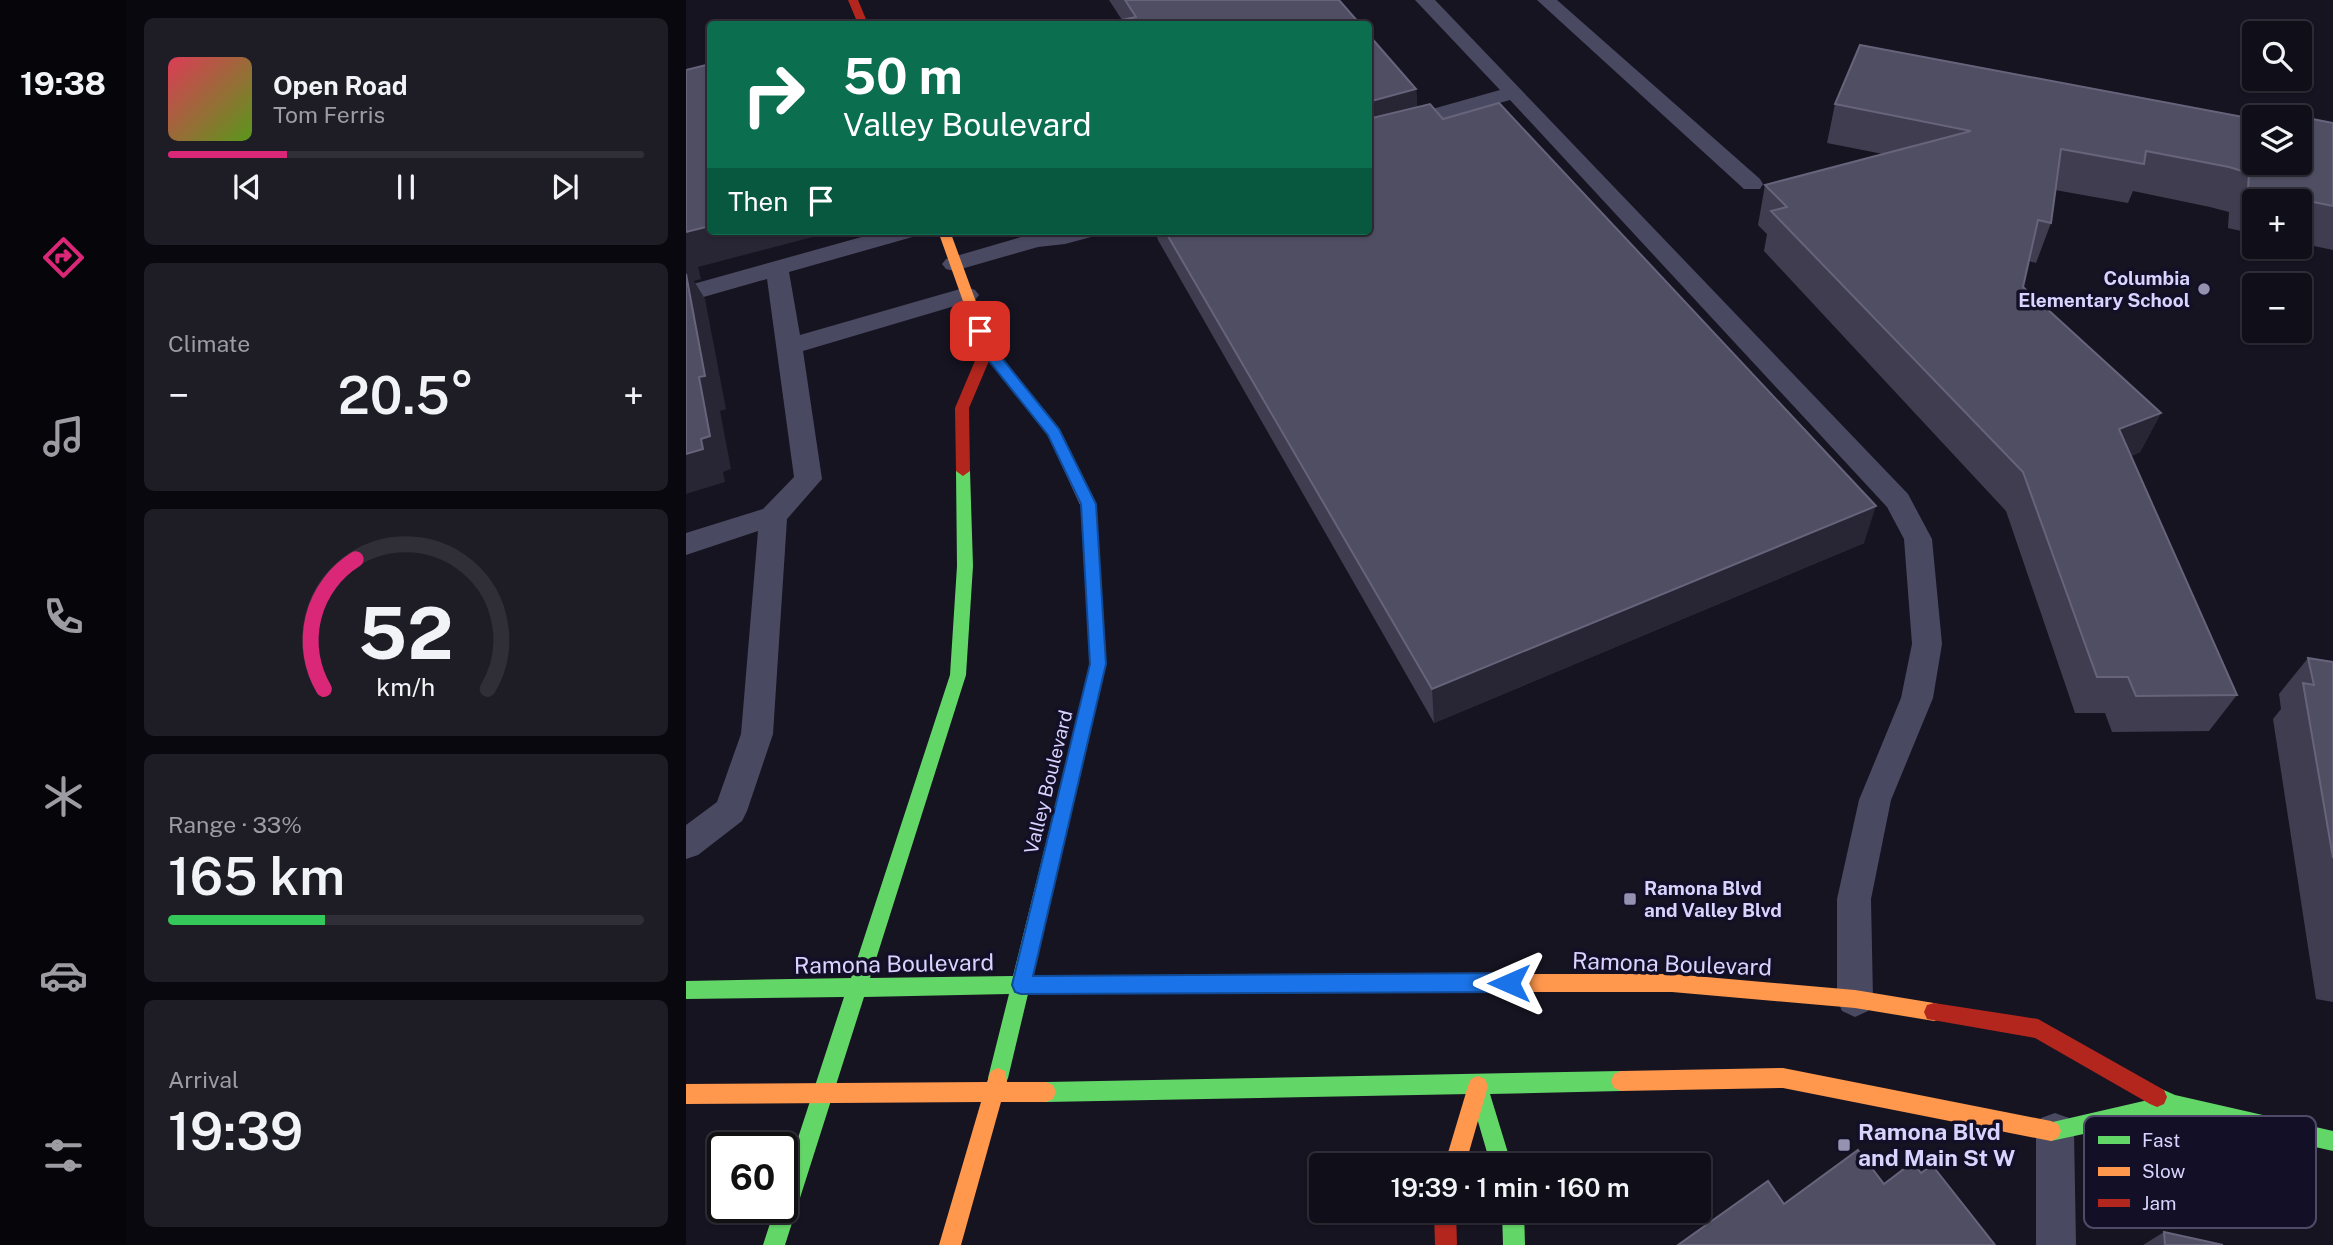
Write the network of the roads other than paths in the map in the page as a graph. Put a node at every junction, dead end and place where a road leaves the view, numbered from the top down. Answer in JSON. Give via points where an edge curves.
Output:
{"nodes":[{"id":1,"x":853,"y":0,"type":"edge"},
{"id":2,"x":1424,"y":0,"type":"edge"},
{"id":3,"x":1546,"y":0,"type":"edge"},
{"id":4,"x":862,"y":21,"type":"edge"},
{"id":5,"x":1519,"y":99,"type":"junction"},
{"id":6,"x":1372,"y":133,"type":"edge"},
{"id":7,"x":1372,"y":149,"type":"edge"},
{"id":8,"x":1752,"y":184,"type":"dead end"},
{"id":9,"x":894,"y":235,"type":"edge"},
{"id":10,"x":945,"y":235,"type":"edge"},
{"id":11,"x":1072,"y":235,"type":"edge"},
{"id":12,"x":1043,"y":236,"type":"edge"},
{"id":13,"x":954,"y":264,"type":"junction"},
{"id":14,"x":777,"y":268,"type":"junction"},
{"id":15,"x":686,"y":293,"type":"edge"},
{"id":16,"x":967,"y":295,"type":"junction"},
{"id":17,"x":790,"y":346,"type":"junction"},
{"id":18,"x":987,"y":349,"type":"junction"},
{"id":19,"x":773,"y":516,"type":"junction"},
{"id":20,"x":686,"y":544,"type":"edge"},
{"id":21,"x":686,"y":844,"type":"edge"},
{"id":22,"x":1021,"y":985,"type":"junction"},
{"id":23,"x":859,"y":987,"type":"junction"},
{"id":24,"x":686,"y":990,"type":"edge"},
{"id":25,"x":1855,"y":999,"type":"junction"},
{"id":26,"x":1478,"y":1086,"type":"junction"},
{"id":27,"x":825,"y":1091,"type":"junction"},
{"id":28,"x":995,"y":1092,"type":"junction"},
{"id":29,"x":686,"y":1094,"type":"edge"},
{"id":30,"x":2172,"y":1105,"type":"junction"},
{"id":31,"x":2124,"y":1116,"type":"edge"},
{"id":32,"x":2221,"y":1116,"type":"edge"},
{"id":33,"x":2084,"y":1125,"type":"edge"},
{"id":34,"x":2055,"y":1132,"type":"junction"},
{"id":35,"x":1458,"y":1153,"type":"edge"},
{"id":36,"x":1498,"y":1153,"type":"edge"},
{"id":37,"x":1445,"y":1223,"type":"edge"},
{"id":38,"x":1513,"y":1223,"type":"edge"},
{"id":39,"x":774,"y":1245,"type":"edge"},
{"id":40,"x":950,"y":1245,"type":"edge"},
{"id":41,"x":1446,"y":1245,"type":"edge"},
{"id":42,"x":1514,"y":1245,"type":"edge"},
{"id":43,"x":2056,"y":1245,"type":"edge"}],
"edges":[{"from":1,"to":4,"type":"main road"},
{"from":2,"to":5,"type":"lane"},
{"from":3,"to":8,"type":"lane"},
{"from":5,"to":6,"type":"lane"},
{"from":5,"to":7,"type":"lane"},
{"from":5,"to":25,"type":"lane","via":[[1898,501],[1918,540],[1927,644],[1917,698],[1875,800],[1854,899]]},
{"from":9,"to":14,"type":"lane"},
{"from":10,"to":13,"type":"main road","name":"Valley Boulevard"},
{"from":11,"to":12,"type":"lane"},
{"from":12,"to":13,"type":"lane"},
{"from":13,"to":16,"type":"main road","name":"Valley Boulevard"},
{"from":14,"to":15,"type":"lane"},
{"from":14,"to":17,"type":"lane"},
{"from":16,"to":17,"type":"lane"},
{"from":16,"to":18,"type":"main road","name":"Valley Boulevard"},
{"from":17,"to":19,"type":"lane","via":[[808,479]]},
{"from":18,"to":22,"type":"main road","name":"Valley Boulevard","via":[[1054,433],[1088,504],[1098,664]]},
{"from":18,"to":23,"type":"main road","via":[[962,408],[965,566],[957,675]]},
{"from":19,"to":20,"type":"lane"},
{"from":19,"to":21,"type":"lane","via":[[757,734],[730,811]]},
{"from":22,"to":23,"type":"main road","name":"Ramona Boulevard"},
{"from":22,"to":25,"type":"main road","name":"Ramona Boulevard","via":[[1672,983]]},
{"from":22,"to":28,"type":"main road","name":"Valley Boulevard"},
{"from":23,"to":24,"type":"main road","name":"Ramona Boulevard"},
{"from":23,"to":27,"type":"main road"},
{"from":25,"to":30,"type":"main road","name":"Ramona Boulevard","via":[[2038,1029]]},
{"from":26,"to":28,"type":"main road","name":"Ramona Boulevard"},
{"from":26,"to":34,"type":"main road","name":"Ramona Boulevard","via":[[1783,1078]]},
{"from":26,"to":35,"type":"main road"},
{"from":26,"to":36,"type":"main road"},
{"from":27,"to":28,"type":"main road","name":"Ramona Boulevard"},
{"from":27,"to":29,"type":"main road","name":"Ramona Boulevard"},
{"from":27,"to":39,"type":"main road"},
{"from":28,"to":40,"type":"main road","name":"Valley Boulevard"},
{"from":30,"to":31,"type":"main road","name":"Ramona Boulevard"},
{"from":30,"to":32,"type":"main road","name":"Ramona Boulevard"},
{"from":33,"to":34,"type":"main road","name":"Ramona Boulevard"},
{"from":34,"to":43,"type":"lane"},
{"from":37,"to":41,"type":"main road"},
{"from":38,"to":42,"type":"main road"}]}
